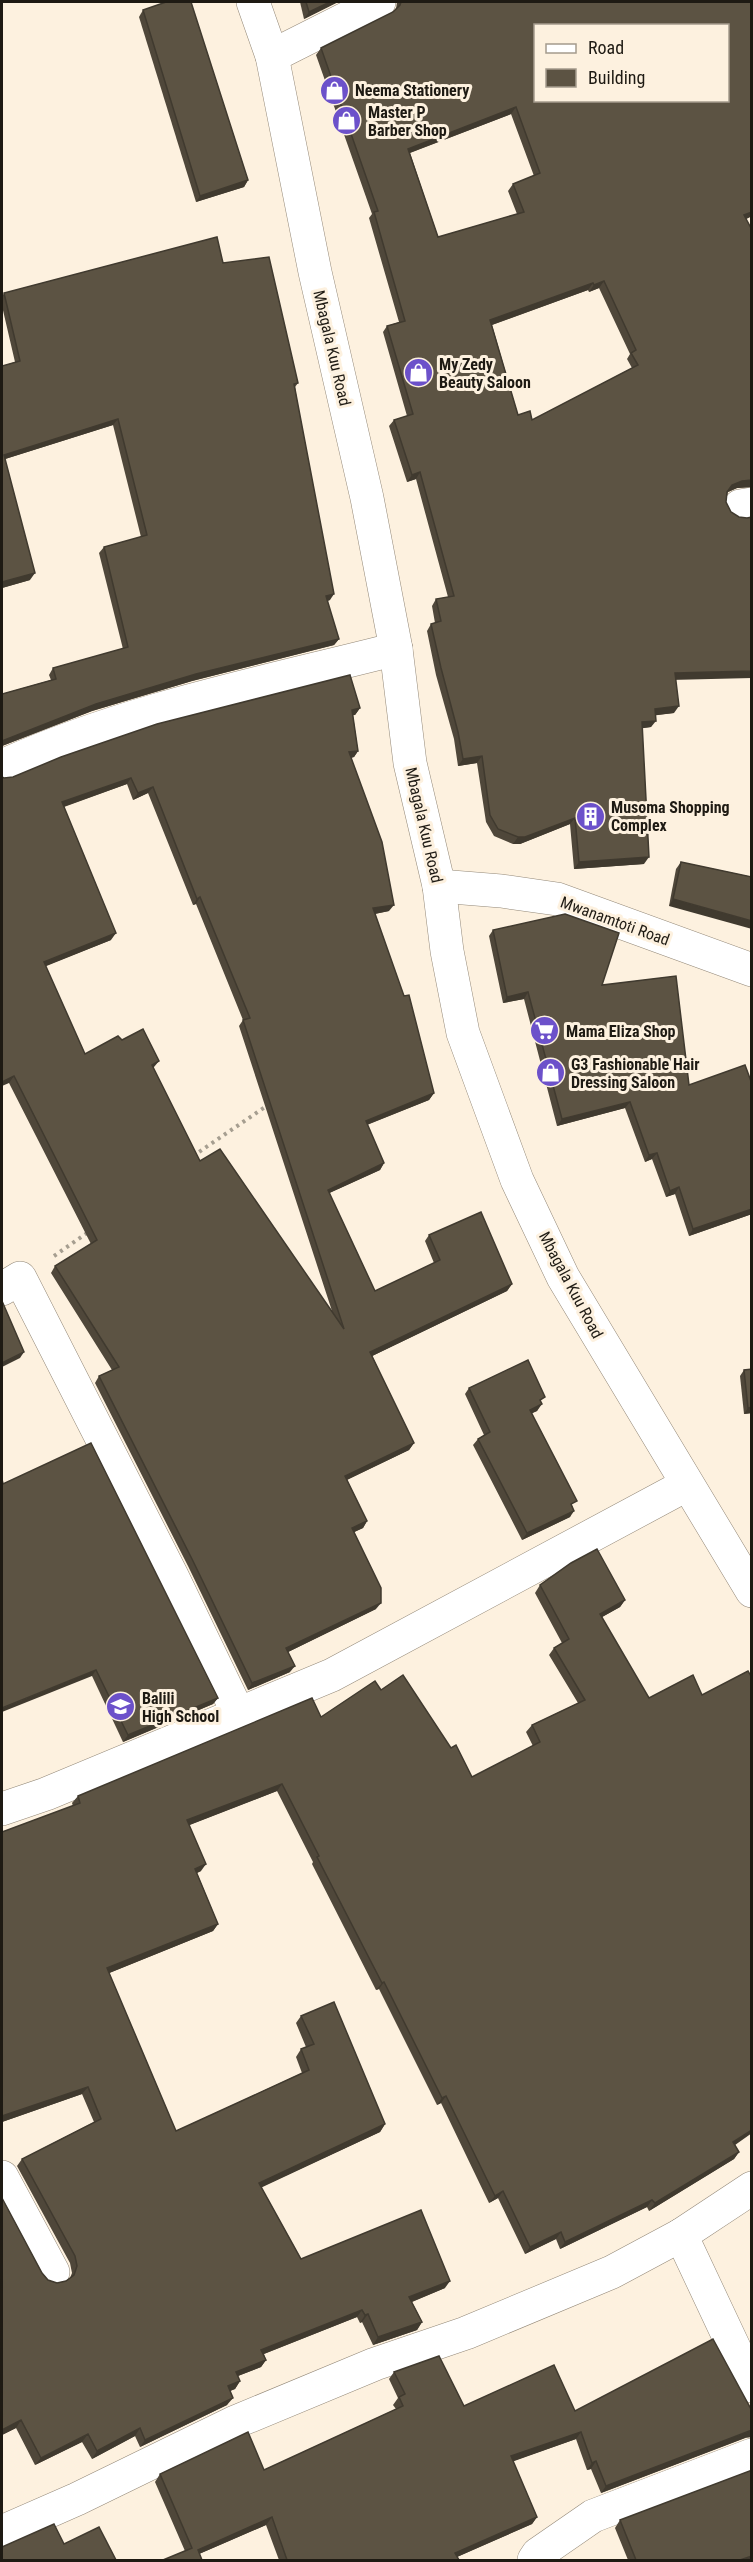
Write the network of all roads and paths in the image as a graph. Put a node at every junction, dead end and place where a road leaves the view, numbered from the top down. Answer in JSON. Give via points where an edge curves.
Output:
{"nodes":[{"id":1,"x":253,"y":2,"type":"edge"},
{"id":2,"x":379,"y":2,"type":"edge"},
{"id":3,"x":272,"y":56,"type":"junction"},
{"id":4,"x":396,"y":648,"type":"junction"},
{"id":5,"x":2,"y":766,"type":"edge"},
{"id":6,"x":439,"y":886,"type":"junction"},
{"id":7,"x":752,"y":970,"type":"edge"},
{"id":8,"x":274,"y":1102,"type":"edge"},
{"id":9,"x":187,"y":1160,"type":"edge"},
{"id":10,"x":92,"y":1229,"type":"edge"},
{"id":11,"x":11,"y":1283,"type":"edge"},
{"id":12,"x":686,"y":1485,"type":"junction"},
{"id":13,"x":752,"y":1591,"type":"edge"},
{"id":14,"x":239,"y":1715,"type":"junction"},
{"id":15,"x":2,"y":1809,"type":"edge"},
{"id":16,"x":2,"y":2177,"type":"edge"},
{"id":17,"x":752,"y":2188,"type":"edge"},
{"id":18,"x":681,"y":2235,"type":"junction"},
{"id":19,"x":53,"y":2272,"type":"dead end"},
{"id":20,"x":752,"y":2386,"type":"edge"},
{"id":21,"x":752,"y":2455,"type":"edge"},
{"id":22,"x":2,"y":2532,"type":"edge"},
{"id":23,"x":534,"y":2560,"type":"edge"}],
"edges":[{"from":1,"to":3,"type":"street","name":"Mbagala Kuu Road"},
{"from":2,"to":3,"type":"street"},
{"from":3,"to":4,"type":"street","name":"Mbagala Kuu Road"},
{"from":4,"to":5,"type":"street","via":[[148,712],[79,733]]},
{"from":4,"to":6,"type":"street","name":"Mbagala Kuu Road","via":[[410,763]]},
{"from":6,"to":7,"type":"street","name":"Mwanamtoti Road","via":[[557,899]]},
{"from":6,"to":12,"type":"street","name":"Mbagala Kuu Road","via":[[463,1033],[517,1180],[563,1277]]},
{"from":8,"to":9,"type":"path"},
{"from":10,"to":11,"type":"path"},
{"from":11,"to":14,"type":"street","via":[[171,1574]]},
{"from":12,"to":13,"type":"street","name":"Mbagala Kuu Road"},
{"from":12,"to":14,"type":"street","via":[[332,1675]]},
{"from":14,"to":15,"type":"street"},
{"from":16,"to":19,"type":"street"},
{"from":17,"to":18,"type":"street"},
{"from":18,"to":20,"type":"street"},
{"from":18,"to":22,"type":"street","via":[[612,2272],[233,2423]]},
{"from":21,"to":23,"type":"street","via":[[593,2516]]}]}
